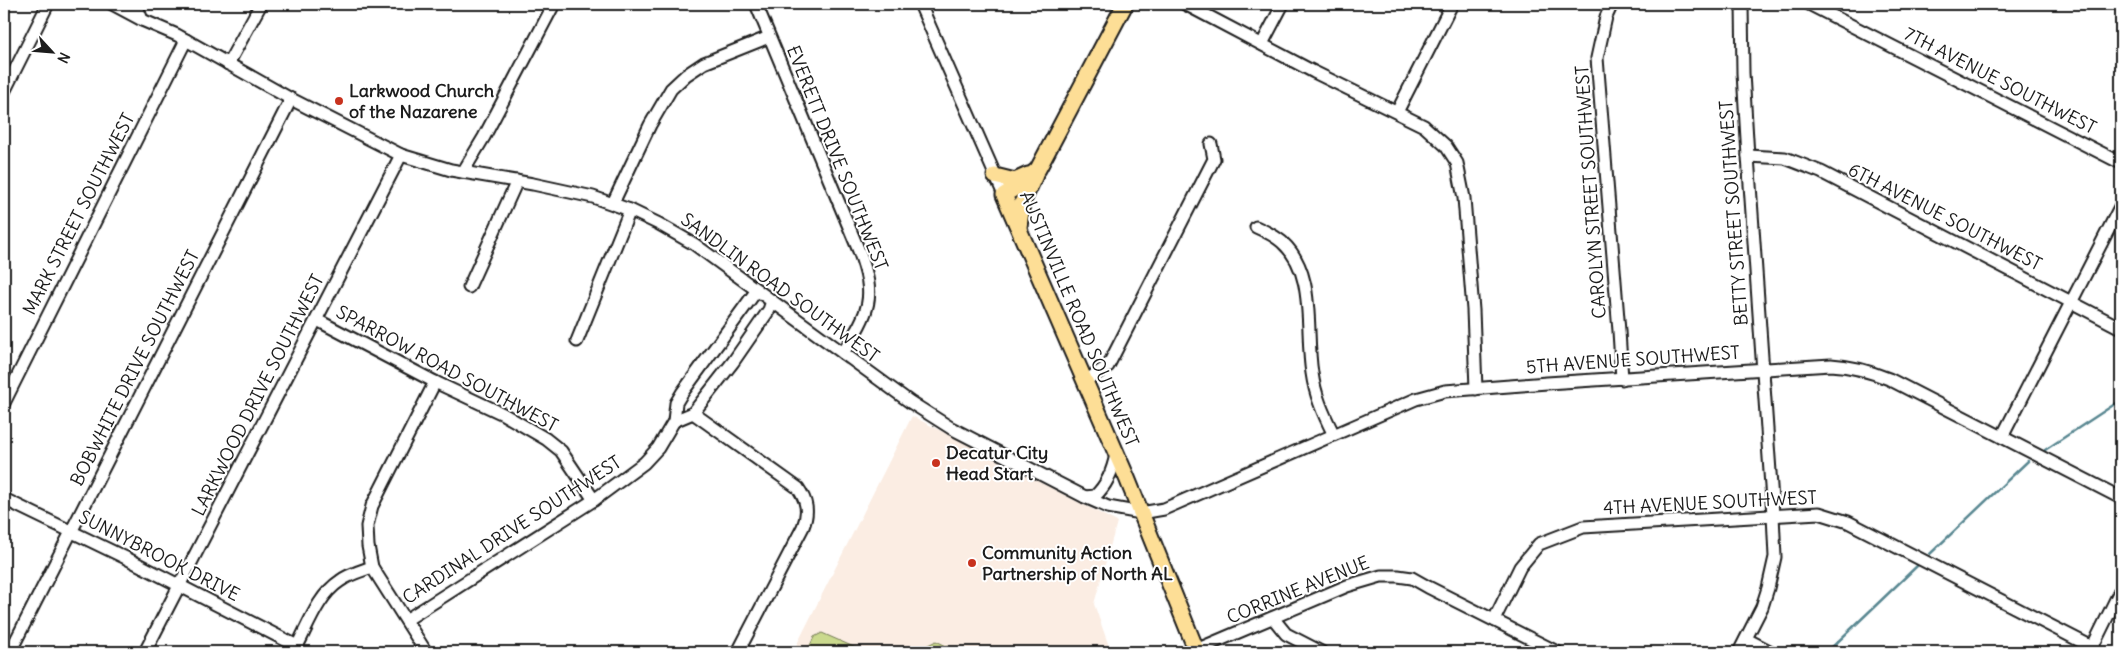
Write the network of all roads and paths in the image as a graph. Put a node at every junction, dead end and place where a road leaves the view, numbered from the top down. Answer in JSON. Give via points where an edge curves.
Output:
{"nodes":[{"id":1,"x":48,"y":4,"type":"edge"},
{"id":2,"x":112,"y":4,"type":"edge"},
{"id":3,"x":136,"y":4,"type":"edge"},
{"id":4,"x":261,"y":4,"type":"edge"},
{"id":5,"x":554,"y":4,"type":"edge"},
{"id":6,"x":756,"y":4,"type":"edge"},
{"id":7,"x":920,"y":4,"type":"edge"},
{"id":8,"x":1125,"y":4,"type":"edge"},
{"id":9,"x":1185,"y":4,"type":"edge"},
{"id":10,"x":1283,"y":4,"type":"edge"},
{"id":11,"x":1452,"y":4,"type":"edge"},
{"id":12,"x":1612,"y":4,"type":"edge"},
{"id":13,"x":1742,"y":4,"type":"edge"},
{"id":14,"x":1809,"y":4,"type":"edge"},
{"id":15,"x":142,"y":20,"type":"junction"},
{"id":16,"x":769,"y":37,"type":"junction"},
{"id":17,"x":186,"y":40,"type":"junction"},
{"id":18,"x":1262,"y":44,"type":"junction"},
{"id":19,"x":228,"y":64,"type":"junction"},
{"id":20,"x":4,"y":92,"type":"edge"},
{"id":21,"x":291,"y":99,"type":"junction"},
{"id":22,"x":1396,"y":112,"type":"junction"},
{"id":23,"x":1211,"y":144,"type":"dead end"},
{"id":24,"x":401,"y":155,"type":"junction"},
{"id":25,"x":1748,"y":156,"type":"junction"},
{"id":26,"x":2121,"y":163,"type":"edge"},
{"id":27,"x":1038,"y":169,"type":"junction"},
{"id":28,"x":463,"y":172,"type":"junction"},
{"id":29,"x":995,"y":176,"type":"junction"},
{"id":30,"x":517,"y":181,"type":"junction"},
{"id":31,"x":1004,"y":195,"type":"junction"},
{"id":32,"x":613,"y":203,"type":"junction"},
{"id":33,"x":2121,"y":205,"type":"edge"},
{"id":34,"x":630,"y":210,"type":"junction"},
{"id":35,"x":1256,"y":227,"type":"dead end"},
{"id":36,"x":1019,"y":228,"type":"junction"},
{"id":37,"x":468,"y":287,"type":"dead end"},
{"id":38,"x":757,"y":290,"type":"junction"},
{"id":39,"x":772,"y":301,"type":"junction"},
{"id":40,"x":2071,"y":303,"type":"junction"},
{"id":41,"x":317,"y":320,"type":"junction"},
{"id":42,"x":2121,"y":328,"type":"edge"},
{"id":43,"x":577,"y":341,"type":"dead end"},
{"id":44,"x":843,"y":353,"type":"junction"},
{"id":45,"x":1762,"y":370,"type":"junction"},
{"id":46,"x":1622,"y":379,"type":"junction"},
{"id":47,"x":1085,"y":381,"type":"junction"},
{"id":48,"x":435,"y":382,"type":"junction"},
{"id":49,"x":1476,"y":389,"type":"junction"},
{"id":50,"x":682,"y":393,"type":"junction"},
{"id":51,"x":4,"y":403,"type":"edge"},
{"id":52,"x":696,"y":409,"type":"junction"},
{"id":53,"x":674,"y":421,"type":"junction"},
{"id":54,"x":1333,"y":433,"type":"junction"},
{"id":55,"x":2002,"y":437,"type":"junction"},
{"id":56,"x":1116,"y":454,"type":"junction"},
{"id":57,"x":1085,"y":497,"type":"junction"},
{"id":58,"x":2121,"y":498,"type":"edge"},
{"id":59,"x":4,"y":499,"type":"edge"},
{"id":60,"x":594,"y":500,"type":"junction"},
{"id":61,"x":1141,"y":513,"type":"junction"},
{"id":62,"x":1773,"y":515,"type":"junction"},
{"id":63,"x":72,"y":532,"type":"junction"},
{"id":64,"x":372,"y":567,"type":"junction"},
{"id":65,"x":179,"y":586,"type":"junction"},
{"id":66,"x":2121,"y":589,"type":"edge"},
{"id":67,"x":1273,"y":618,"type":"junction"},
{"id":68,"x":406,"y":620,"type":"junction"},
{"id":69,"x":1494,"y":620,"type":"junction"},
{"id":70,"x":1746,"y":639,"type":"junction"},
{"id":71,"x":296,"y":649,"type":"edge"},
{"id":72,"x":2091,"y":650,"type":"edge"},
{"id":73,"x":1197,"y":651,"type":"edge"},
{"id":74,"x":10,"y":652,"type":"edge"},
{"id":75,"x":145,"y":652,"type":"edge"},
{"id":76,"x":426,"y":652,"type":"edge"},
{"id":77,"x":738,"y":652,"type":"edge"},
{"id":78,"x":1321,"y":652,"type":"edge"},
{"id":79,"x":1557,"y":652,"type":"edge"},
{"id":80,"x":1739,"y":652,"type":"edge"},
{"id":81,"x":1772,"y":652,"type":"edge"}],
"edges":[{"from":1,"to":20,"type":"street"},
{"from":2,"to":15,"type":"street","name":"SANDLIN ROAD SOUTHWEST"},
{"from":3,"to":15,"type":"street"},
{"from":4,"to":19,"type":"street"},
{"from":5,"to":28,"type":"street"},
{"from":6,"to":16,"type":"street","name":"EVERETT DRIVE SOUTHWEST"},
{"from":7,"to":29,"type":"street","name":"AUSTINVILLE ROAD SOUTHWEST"},
{"from":8,"to":27,"type":"main road"},
{"from":9,"to":18,"type":"street"},
{"from":10,"to":18,"type":"street"},
{"from":11,"to":22,"type":"street"},
{"from":12,"to":46,"type":"street","name":"CAROLYN STREET SOUTHWEST","via":[[1601,36],[1598,69]]},
{"from":13,"to":25,"type":"street","name":"BETTY STREET SOUTHWEST"},
{"from":14,"to":26,"type":"street","name":"7TH AVENUE SOUTHWEST"},
{"from":15,"to":17,"type":"street","name":"SANDLIN ROAD SOUTHWEST"},
{"from":16,"to":32,"type":"street","via":[[704,63],[671,89]]},
{"from":16,"to":44,"type":"street","name":"EVERETT DRIVE SOUTHWEST","via":[[869,280],[866,310]]},
{"from":17,"to":19,"type":"street","name":"SANDLIN ROAD SOUTHWEST"},
{"from":17,"to":51,"type":"street","name":"MARK STREET SOUTHWEST"},
{"from":18,"to":22,"type":"street"},
{"from":19,"to":21,"type":"street","name":"SANDLIN ROAD SOUTHWEST"},
{"from":21,"to":24,"type":"street","name":"SANDLIN ROAD SOUTHWEST"},
{"from":21,"to":63,"type":"street","name":"BOBWHITE DRIVE SOUTHWEST"},
{"from":22,"to":49,"type":"street","via":[[1432,132],[1457,163],[1464,198]]},
{"from":23,"to":47,"type":"street","via":[[1214,159],[1108,366]]},
{"from":24,"to":28,"type":"street","name":"SANDLIN ROAD SOUTHWEST"},
{"from":24,"to":41,"type":"street","name":"LARKWOOD DRIVE SOUTHWEST"},
{"from":25,"to":40,"type":"street","name":"6TH AVENUE SOUTHWEST","via":[[1785,158],[1812,169]]},
{"from":25,"to":45,"type":"street","name":"BETTY STREET SOUTHWEST"},
{"from":27,"to":29,"type":"main road","via":[[1015,181]]},
{"from":27,"to":31,"type":"main road"},
{"from":27,"to":36,"type":"main road","via":[[1022,203]]},
{"from":28,"to":30,"type":"street","name":"SANDLIN ROAD SOUTHWEST"},
{"from":29,"to":31,"type":"street","name":"AUSTINVILLE ROAD SOUTHWEST"},
{"from":30,"to":32,"type":"street","name":"SANDLIN ROAD SOUTHWEST"},
{"from":30,"to":37,"type":"street"},
{"from":31,"to":36,"type":"main road","name":"AUSTINVILLE ROAD SOUTHWEST"},
{"from":32,"to":34,"type":"street","name":"SANDLIN ROAD SOUTHWEST"},
{"from":33,"to":40,"type":"street"},
{"from":34,"to":38,"type":"street","name":"SANDLIN ROAD SOUTHWEST","via":[[694,244]]},
{"from":34,"to":43,"type":"street"},
{"from":35,"to":54,"type":"street","via":[[1283,243],[1300,269],[1315,391]]},
{"from":36,"to":47,"type":"main road","name":"AUSTINVILLE ROAD SOUTHWEST"},
{"from":38,"to":39,"type":"street","name":"SANDLIN ROAD SOUTHWEST"},
{"from":38,"to":50,"type":"street","name":"CARDINAL DRIVE SOUTHWEST"},
{"from":39,"to":44,"type":"street","name":"SANDLIN ROAD SOUTHWEST"},
{"from":39,"to":52,"type":"street","via":[[733,362]]},
{"from":40,"to":42,"type":"street","name":"6TH AVENUE SOUTHWEST"},
{"from":40,"to":55,"type":"street"},
{"from":41,"to":48,"type":"street","name":"SPARROW ROAD SOUTHWEST"},
{"from":41,"to":65,"type":"street","name":"LARKWOOD DRIVE SOUTHWEST"},
{"from":44,"to":57,"type":"street","name":"SANDLIN ROAD SOUTHWEST","via":[[925,412]]},
{"from":45,"to":46,"type":"street","name":"5TH AVENUE SOUTHWEST"},
{"from":45,"to":55,"type":"street","name":"5TH AVENUE SOUTHWEST","via":[[1831,365],[1870,371]]},
{"from":45,"to":62,"type":"street","name":"BETTY STREET SOUTHWEST"},
{"from":46,"to":49,"type":"street","name":"5TH AVENUE SOUTHWEST"},
{"from":47,"to":56,"type":"main road","name":"AUSTINVILLE ROAD SOUTHWEST"},
{"from":48,"to":60,"type":"street","name":"SPARROW ROAD SOUTHWEST","via":[[503,414],[554,445],[569,461]]},
{"from":48,"to":64,"type":"street","via":[[372,506],[367,526]]},
{"from":49,"to":54,"type":"street","name":"5TH AVENUE SOUTHWEST","via":[[1416,398]]},
{"from":50,"to":52,"type":"street"},
{"from":50,"to":53,"type":"street","name":"CARDINAL DRIVE SOUTHWEST","via":[[676,403]]},
{"from":52,"to":53,"type":"street"},
{"from":52,"to":77,"type":"street","via":[[798,488],[807,507],[806,518]]},
{"from":53,"to":60,"type":"street","name":"CARDINAL DRIVE SOUTHWEST","via":[[644,464]]},
{"from":54,"to":61,"type":"street","name":"5TH AVENUE SOUTHWEST","via":[[1164,509]]},
{"from":55,"to":58,"type":"street","name":"5TH AVENUE SOUTHWEST"},
{"from":56,"to":57,"type":"street","via":[[1112,471],[1103,486],[1095,496]]},
{"from":56,"to":61,"type":"main road","name":"AUSTINVILLE ROAD SOUTHWEST"},
{"from":57,"to":61,"type":"street","name":"SANDLIN ROAD SOUTHWEST","via":[[1108,507]]},
{"from":59,"to":63,"type":"street","name":"SUNNYBROOK DRIVE"},
{"from":60,"to":68,"type":"street","name":"CARDINAL DRIVE SOUTHWEST"},
{"from":61,"to":73,"type":"main road","name":"AUSTINVILLE ROAD SOUTHWEST"},
{"from":62,"to":69,"type":"street","name":"4TH AVENUE SOUTHWEST","via":[[1583,527],[1561,535],[1539,544],[1520,567]]},
{"from":62,"to":70,"type":"street","name":"BETTY STREET SOUTHWEST","via":[[1775,557],[1762,607]]},
{"from":62,"to":72,"type":"street","name":"4TH AVENUE SOUTHWEST","via":[[1818,513],[1832,516],[1939,568]]},
{"from":63,"to":65,"type":"street","name":"SUNNYBROOK DRIVE"},
{"from":63,"to":74,"type":"street","name":"BOBWHITE DRIVE SOUTHWEST"},
{"from":64,"to":68,"type":"street"},
{"from":64,"to":71,"type":"street","via":[[332,586]]},
{"from":65,"to":71,"type":"street","name":"SUNNYBROOK DRIVE"},
{"from":65,"to":75,"type":"street","name":"LARKWOOD DRIVE SOUTHWEST"},
{"from":66,"to":72,"type":"street"},
{"from":67,"to":69,"type":"street","name":"CORRINE AVENUE","via":[[1347,586],[1380,576],[1398,576],[1412,578]]},
{"from":67,"to":73,"type":"street","name":"CORRINE AVENUE"},
{"from":67,"to":78,"type":"street","via":[[1286,634]]},
{"from":68,"to":76,"type":"street"},
{"from":69,"to":79,"type":"street","name":"CORRINE AVENUE"},
{"from":70,"to":80,"type":"street","name":"BETTY STREET SOUTHWEST"},
{"from":70,"to":81,"type":"street"}]}
